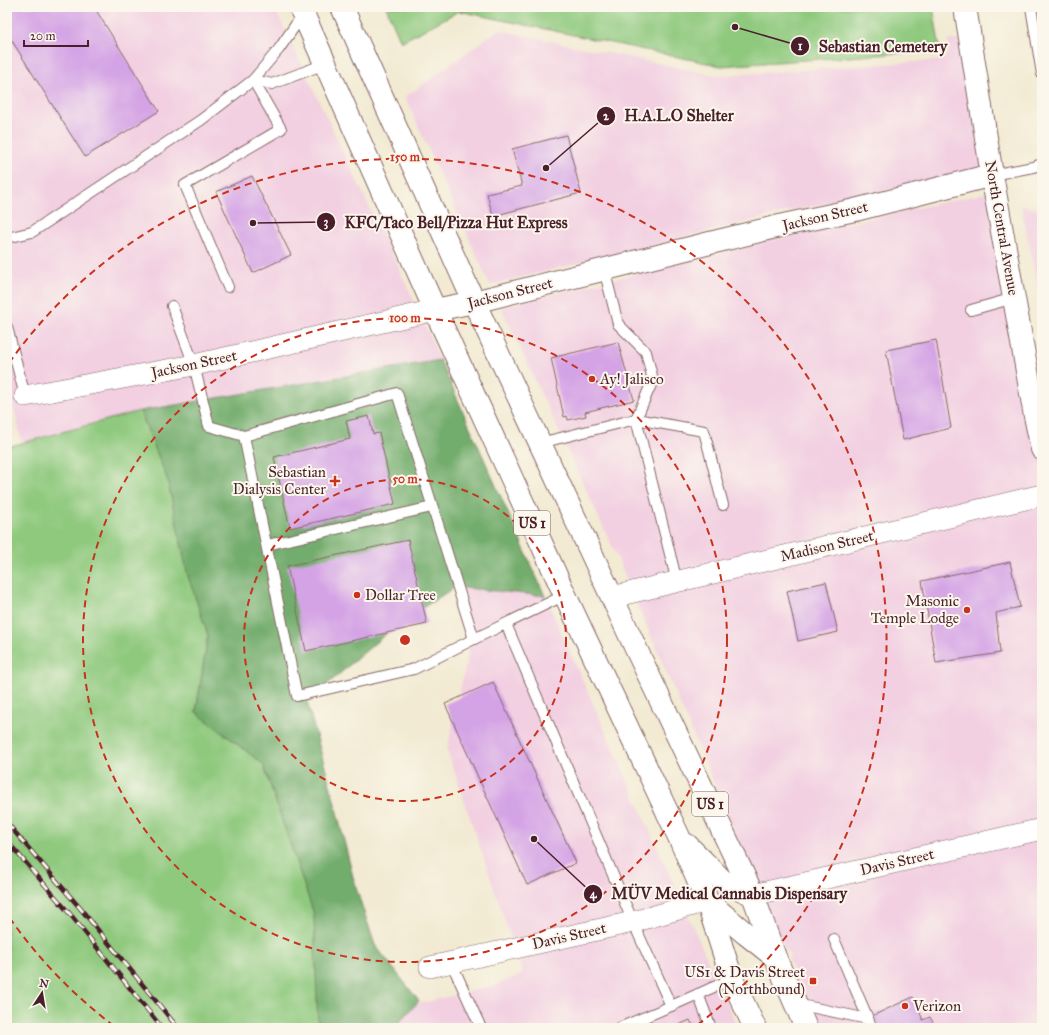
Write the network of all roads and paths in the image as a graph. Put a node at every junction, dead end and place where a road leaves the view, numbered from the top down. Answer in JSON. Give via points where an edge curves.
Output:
{"nodes":[{"id":1,"x":342,"y":7,"type":"edge"},
{"id":2,"x":965,"y":7,"type":"edge"},
{"id":3,"x":1031,"y":7,"type":"edge"},
{"id":4,"x":302,"y":10,"type":"edge"},
{"id":5,"x":325,"y":64,"type":"junction"},
{"id":6,"x":1042,"y":74,"type":"edge"},
{"id":7,"x":253,"y":80,"type":"junction"},
{"id":8,"x":1037,"y":166,"type":"edge"},
{"id":9,"x":1042,"y":174,"type":"edge"},
{"id":10,"x":992,"y":175,"type":"junction"},
{"id":11,"x":7,"y":238,"type":"edge"},
{"id":12,"x":604,"y":269,"type":"junction"},
{"id":13,"x":228,"y":287,"type":"dead end"},
{"id":14,"x":1014,"y":298,"type":"junction"},
{"id":15,"x":474,"y":302,"type":"junction"},
{"id":16,"x":172,"y":306,"type":"dead end"},
{"id":17,"x":435,"y":310,"type":"junction"},
{"id":18,"x":971,"y":310,"type":"dead end"},
{"id":19,"x":7,"y":327,"type":"edge"},
{"id":20,"x":194,"y":364,"type":"junction"},
{"id":21,"x":25,"y":396,"type":"joint"},
{"id":22,"x":636,"y":419,"type":"junction"},
{"id":23,"x":244,"y":436,"type":"junction"},
{"id":24,"x":540,"y":443,"type":"junction"},
{"id":25,"x":1042,"y":449,"type":"edge"},
{"id":26,"x":1042,"y":495,"type":"edge"},
{"id":27,"x":723,"y":505,"type":"dead end"},
{"id":28,"x":432,"y":507,"type":"junction"},
{"id":29,"x":267,"y":546,"type":"junction"},
{"id":30,"x":677,"y":582,"type":"junction"},
{"id":31,"x":565,"y":595,"type":"junction"},
{"id":32,"x":612,"y":597,"type":"junction"},
{"id":33,"x":506,"y":624,"type":"junction"},
{"id":34,"x":474,"y":639,"type":"junction"},
{"id":35,"x":1042,"y":828,"type":"edge"},
{"id":36,"x":679,"y":837,"type":"junction"},
{"id":37,"x":753,"y":895,"type":"junction"},
{"id":38,"x":707,"y":901,"type":"junction"},
{"id":39,"x":633,"y":922,"type":"junction"},
{"id":40,"x":834,"y":939,"type":"dead end"},
{"id":41,"x":775,"y":957,"type":"junction"},
{"id":42,"x":451,"y":962,"type":"junction"},
{"id":43,"x":430,"y":967,"type":"dead end"},
{"id":44,"x":732,"y":979,"type":"junction"},
{"id":45,"x":698,"y":994,"type":"junction"},
{"id":46,"x":796,"y":1004,"type":"junction"},
{"id":47,"x":671,"y":1006,"type":"junction"},
{"id":48,"x":870,"y":1024,"type":"edge"},
{"id":49,"x":481,"y":1028,"type":"edge"},
{"id":50,"x":619,"y":1028,"type":"edge"},
{"id":51,"x":711,"y":1028,"type":"edge"},
{"id":52,"x":755,"y":1028,"type":"edge"},
{"id":53,"x":806,"y":1028,"type":"edge"}],
"edges":[{"from":1,"to":15,"type":"main road","number":"US 1"},
{"from":2,"to":10,"type":"main road","name":"North Central Avenue"},
{"from":3,"to":6,"type":"lane"},
{"from":4,"to":5,"type":"main road","number":"US 1"},
{"from":4,"to":7,"type":"lane","via":[[279,49]]},
{"from":5,"to":7,"type":"lane","via":[[272,84]]},
{"from":5,"to":17,"type":"main road","number":"US 1"},
{"from":7,"to":11,"type":"lane","via":[[201,120],[32,232]]},
{"from":7,"to":13,"type":"lane","via":[[281,129],[185,185]]},
{"from":8,"to":9,"type":"lane"},
{"from":8,"to":10,"type":"lane"},
{"from":10,"to":12,"type":"main road","name":"Jackson Street"},
{"from":10,"to":14,"type":"main road","name":"North Central Avenue"},
{"from":12,"to":15,"type":"main road","name":"Jackson Street"},
{"from":12,"to":22,"type":"lane","via":[[618,324],[646,352],[653,380]]},
{"from":14,"to":18,"type":"lane"},
{"from":14,"to":25,"type":"main road","name":"North Central Avenue"},
{"from":15,"to":17,"type":"main road","name":"Jackson Street"},
{"from":15,"to":24,"type":"main road","number":"US 1"},
{"from":16,"to":20,"type":"lane"},
{"from":17,"to":20,"type":"street","name":"Jackson Street"},
{"from":17,"to":31,"type":"main road","number":"US 1"},
{"from":19,"to":21,"type":"lane"},
{"from":20,"to":21,"type":"street","name":"Jackson Street"},
{"from":20,"to":23,"type":"lane","via":[[209,426]]},
{"from":22,"to":24,"type":"lane"},
{"from":22,"to":27,"type":"lane","via":[[704,431]]},
{"from":22,"to":30,"type":"lane"},
{"from":23,"to":28,"type":"lane","via":[[397,393]]},
{"from":23,"to":29,"type":"lane"},
{"from":24,"to":32,"type":"main road","number":"US 1"},
{"from":26,"to":30,"type":"street","name":"Madison Street"},
{"from":28,"to":29,"type":"lane"},
{"from":28,"to":34,"type":"lane"},
{"from":29,"to":34,"type":"lane","via":[[297,696],[414,669]]},
{"from":30,"to":32,"type":"street","name":"Madison Street"},
{"from":31,"to":33,"type":"lane"},
{"from":31,"to":36,"type":"main road","number":"US 1"},
{"from":32,"to":37,"type":"main road","number":"US 1"},
{"from":33,"to":34,"type":"lane"},
{"from":33,"to":39,"type":"lane"},
{"from":35,"to":37,"type":"street","name":"Davis Street"},
{"from":36,"to":37,"type":"main road","via":[[723,881]]},
{"from":36,"to":38,"type":"main road","number":"US 1"},
{"from":37,"to":41,"type":"main road","number":"US 1"},
{"from":38,"to":39,"type":"street","name":"Davis Street"},
{"from":38,"to":41,"type":"main road"},
{"from":38,"to":44,"type":"main road","number":"US 1"},
{"from":39,"to":42,"type":"street","name":"Davis Street"},
{"from":39,"to":47,"type":"lane"},
{"from":40,"to":48,"type":"lane"},
{"from":41,"to":46,"type":"main road","number":"US 1"},
{"from":42,"to":43,"type":"street","name":"Davis Street"},
{"from":42,"to":49,"type":"lane"},
{"from":44,"to":45,"type":"lane"},
{"from":44,"to":52,"type":"main road","number":"US 1"},
{"from":45,"to":47,"type":"lane"},
{"from":45,"to":51,"type":"lane"},
{"from":46,"to":48,"type":"lane"},
{"from":46,"to":53,"type":"main road","number":"US 1"},
{"from":47,"to":50,"type":"lane"}]}
